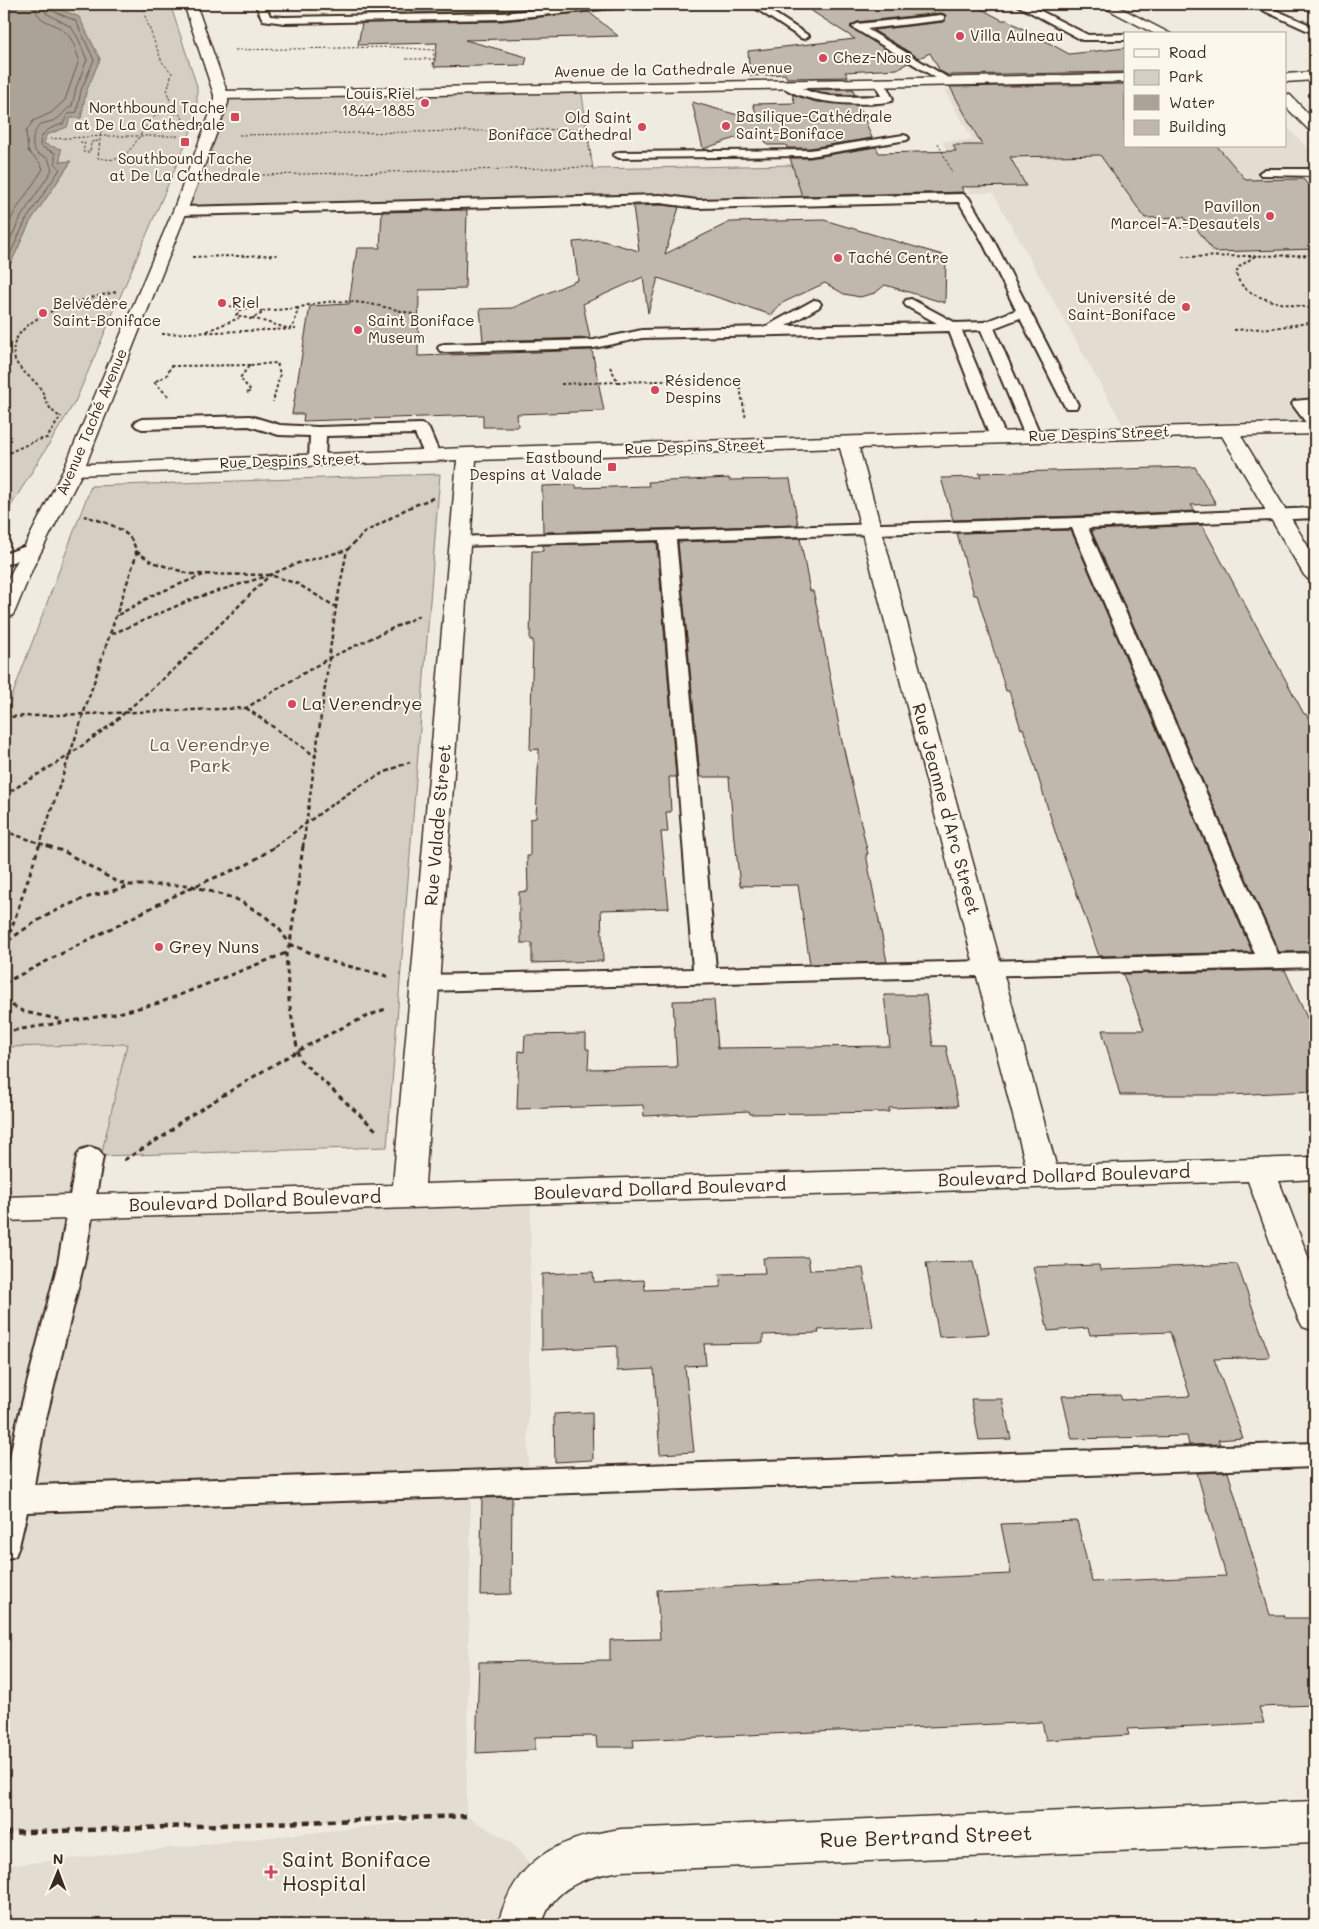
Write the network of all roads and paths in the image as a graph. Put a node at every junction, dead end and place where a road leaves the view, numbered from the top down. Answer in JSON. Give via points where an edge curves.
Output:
{"nodes":[{"id":1,"x":102,"y":4,"type":"edge"},
{"id":2,"x":119,"y":4,"type":"edge"},
{"id":3,"x":148,"y":4,"type":"edge"},
{"id":4,"x":190,"y":4,"type":"edge"},
{"id":5,"x":260,"y":4,"type":"edge"},
{"id":6,"x":623,"y":4,"type":"edge"},
{"id":7,"x":754,"y":4,"type":"edge"},
{"id":8,"x":1020,"y":4,"type":"edge"},
{"id":9,"x":1104,"y":4,"type":"edge"},
{"id":10,"x":1254,"y":4,"type":"edge"},
{"id":11,"x":941,"y":18,"type":"dead end"},
{"id":12,"x":1315,"y":31,"type":"edge"},
{"id":13,"x":1161,"y":32,"type":"edge"},
{"id":14,"x":804,"y":36,"type":"dead end"},
{"id":15,"x":1124,"y":37,"type":"edge"},
{"id":16,"x":206,"y":50,"type":"junction"},
{"id":17,"x":406,"y":59,"type":"dead end"},
{"id":18,"x":433,"y":59,"type":"junction"},
{"id":19,"x":1315,"y":76,"type":"edge"},
{"id":20,"x":1124,"y":78,"type":"edge"},
{"id":21,"x":1286,"y":78,"type":"edge"},
{"id":22,"x":946,"y":81,"type":"junction"},
{"id":23,"x":880,"y":83,"type":"junction"},
{"id":24,"x":785,"y":84,"type":"junction"},
{"id":25,"x":581,"y":88,"type":"junction"},
{"id":26,"x":432,"y":91,"type":"junction"},
{"id":27,"x":221,"y":95,"type":"junction"},
{"id":28,"x":1286,"y":99,"type":"edge"},
{"id":29,"x":1315,"y":128,"type":"edge"},
{"id":30,"x":586,"y":129,"type":"junction"},
{"id":31,"x":101,"y":130,"type":"dead end"},
{"id":32,"x":100,"y":136,"type":"junction"},
{"id":33,"x":139,"y":136,"type":"junction"},
{"id":34,"x":176,"y":136,"type":"dead end"},
{"id":35,"x":231,"y":136,"type":"dead end"},
{"id":36,"x":903,"y":138,"type":"dead end"},
{"id":37,"x":50,"y":139,"type":"dead end"},
{"id":38,"x":99,"y":141,"type":"junction"},
{"id":39,"x":80,"y":142,"type":"dead end"},
{"id":40,"x":618,"y":155,"type":"dead end"},
{"id":41,"x":593,"y":168,"type":"junction"},
{"id":42,"x":1265,"y":173,"type":"dead end"},
{"id":43,"x":1314,"y":174,"type":"edge"},
{"id":44,"x":194,"y":177,"type":"junction"},
{"id":45,"x":599,"y":200,"type":"junction"},
{"id":46,"x":180,"y":211,"type":"junction"},
{"id":47,"x":279,"y":255,"type":"dead end"},
{"id":48,"x":1315,"y":255,"type":"edge"},
{"id":49,"x":1255,"y":256,"type":"junction"},
{"id":50,"x":186,"y":257,"type":"dead end"},
{"id":51,"x":1182,"y":257,"type":"dead end"},
{"id":52,"x":116,"y":292,"type":"dead end"},
{"id":53,"x":911,"y":303,"type":"dead end"},
{"id":54,"x":814,"y":304,"type":"dead end"},
{"id":55,"x":230,"y":306,"type":"dead end"},
{"id":56,"x":298,"y":308,"type":"junction"},
{"id":57,"x":1022,"y":308,"type":"junction"},
{"id":58,"x":1315,"y":309,"type":"edge"},
{"id":59,"x":241,"y":310,"type":"junction"},
{"id":60,"x":262,"y":311,"type":"junction"},
{"id":61,"x":420,"y":316,"type":"dead end"},
{"id":62,"x":240,"y":318,"type":"junction"},
{"id":63,"x":252,"y":318,"type":"junction"},
{"id":64,"x":1315,"y":322,"type":"edge"},
{"id":65,"x":986,"y":326,"type":"junction"},
{"id":66,"x":954,"y":327,"type":"junction"},
{"id":67,"x":290,"y":329,"type":"junction"},
{"id":68,"x":296,"y":329,"type":"dead end"},
{"id":69,"x":1234,"y":330,"type":"dead end"},
{"id":70,"x":769,"y":331,"type":"junction"},
{"id":71,"x":204,"y":332,"type":"junction"},
{"id":72,"x":156,"y":334,"type":"dead end"},
{"id":73,"x":598,"y":342,"type":"junction"},
{"id":74,"x":445,"y":348,"type":"dead end"},
{"id":75,"x":250,"y":364,"type":"junction"},
{"id":76,"x":618,"y":382,"type":"junction"},
{"id":77,"x":561,"y":384,"type":"dead end"},
{"id":78,"x":245,"y":394,"type":"dead end"},
{"id":79,"x":170,"y":398,"type":"dead end"},
{"id":80,"x":1315,"y":403,"type":"edge"},
{"id":81,"x":1071,"y":406,"type":"dead end"},
{"id":82,"x":100,"y":407,"type":"junction"},
{"id":83,"x":272,"y":410,"type":"dead end"},
{"id":84,"x":59,"y":416,"type":"junction"},
{"id":85,"x":746,"y":420,"type":"dead end"},
{"id":86,"x":142,"y":424,"type":"dead end"},
{"id":87,"x":1315,"y":427,"type":"edge"},
{"id":88,"x":1228,"y":430,"type":"junction"},
{"id":89,"x":318,"y":432,"type":"junction"},
{"id":90,"x":1034,"y":436,"type":"junction"},
{"id":91,"x":998,"y":437,"type":"junction"},
{"id":92,"x":848,"y":442,"type":"junction"},
{"id":93,"x":4,"y":455,"type":"edge"},
{"id":94,"x":432,"y":456,"type":"junction"},
{"id":95,"x":316,"y":460,"type":"junction"},
{"id":96,"x":467,"y":464,"type":"junction"},
{"id":97,"x":74,"y":469,"type":"junction"},
{"id":98,"x":1315,"y":513,"type":"edge"},
{"id":99,"x":76,"y":514,"type":"dead end"},
{"id":100,"x":1278,"y":514,"type":"junction"},
{"id":101,"x":1078,"y":523,"type":"junction"},
{"id":102,"x":871,"y":529,"type":"junction"},
{"id":103,"x":667,"y":536,"type":"junction"},
{"id":104,"x":460,"y":541,"type":"junction"},
{"id":105,"x":32,"y":549,"type":"junction"},
{"id":106,"x":346,"y":550,"type":"junction"},
{"id":107,"x":136,"y":551,"type":"junction"},
{"id":108,"x":4,"y":560,"type":"edge"},
{"id":109,"x":204,"y":575,"type":"junction"},
{"id":110,"x":270,"y":575,"type":"junction"},
{"id":111,"x":1315,"y":576,"type":"edge"},
{"id":112,"x":456,"y":599,"type":"junction"},
{"id":113,"x":336,"y":607,"type":"junction"},
{"id":114,"x":4,"y":612,"type":"edge"},
{"id":115,"x":118,"y":615,"type":"junction"},
{"id":116,"x":112,"y":634,"type":"junction"},
{"id":117,"x":329,"y":658,"type":"junction"},
{"id":118,"x":246,"y":708,"type":"junction"},
{"id":119,"x":125,"y":713,"type":"junction"},
{"id":120,"x":84,"y":714,"type":"junction"},
{"id":121,"x":4,"y":717,"type":"edge"},
{"id":122,"x":71,"y":753,"type":"junction"},
{"id":123,"x":315,"y":756,"type":"junction"},
{"id":124,"x":443,"y":756,"type":"junction"},
{"id":125,"x":4,"y":795,"type":"edge"},
{"id":126,"x":305,"y":824,"type":"junction"},
{"id":127,"x":4,"y":831,"type":"edge"},
{"id":128,"x":41,"y":844,"type":"junction"},
{"id":129,"x":130,"y":885,"type":"junction"},
{"id":130,"x":193,"y":886,"type":"junction"},
{"id":131,"x":8,"y":941,"type":"junction"},
{"id":132,"x":290,"y":944,"type":"junction"},
{"id":133,"x":4,"y":951,"type":"edge"},
{"id":134,"x":286,"y":953,"type":"junction"},
{"id":135,"x":1315,"y":960,"type":"edge"},
{"id":136,"x":1270,"y":962,"type":"junction"},
{"id":137,"x":989,"y":970,"type":"junction"},
{"id":138,"x":705,"y":976,"type":"junction"},
{"id":139,"x":4,"y":983,"type":"edge"},
{"id":140,"x":425,"y":991,"type":"junction"},
{"id":141,"x":4,"y":1001,"type":"edge"},
{"id":142,"x":69,"y":1020,"type":"junction"},
{"id":143,"x":4,"y":1032,"type":"edge"},
{"id":144,"x":297,"y":1052,"type":"junction"},
{"id":145,"x":90,"y":1156,"type":"dead end"},
{"id":146,"x":411,"y":1159,"type":"junction"},
{"id":147,"x":122,"y":1161,"type":"dead end"},
{"id":148,"x":1315,"y":1168,"type":"edge"},
{"id":149,"x":1259,"y":1170,"type":"junction"},
{"id":150,"x":1044,"y":1176,"type":"junction"},
{"id":151,"x":408,"y":1197,"type":"junction"},
{"id":152,"x":81,"y":1206,"type":"junction"},
{"id":153,"x":4,"y":1209,"type":"edge"},
{"id":154,"x":1315,"y":1318,"type":"edge"},
{"id":155,"x":1315,"y":1455,"type":"edge"},
{"id":156,"x":16,"y":1499,"type":"junction"},
{"id":157,"x":4,"y":1546,"type":"edge"},
{"id":158,"x":466,"y":1816,"type":"dead end"},
{"id":159,"x":1315,"y":1822,"type":"edge"},
{"id":160,"x":4,"y":1833,"type":"edge"},
{"id":161,"x":520,"y":1925,"type":"edge"}],
"edges":[{"from":1,"to":2,"type":"path"},
{"from":3,"to":33,"type":"path","via":[[143,11],[162,62],[172,73],[167,92],[174,112],[154,115]]},
{"from":4,"to":16,"type":"street"},
{"from":5,"to":6,"type":"lane","via":[[266,18],[284,20],[513,15]]},
{"from":7,"to":14,"type":"lane"},
{"from":8,"to":15,"type":"lane","via":[[1086,38]]},
{"from":9,"to":13,"type":"street"},
{"from":10,"to":12,"type":"lane"},
{"from":11,"to":22,"type":"lane","via":[[857,27]]},
{"from":16,"to":18,"type":"path","via":[[391,47],[434,50]]},
{"from":16,"to":27,"type":"street"},
{"from":17,"to":18,"type":"path"},
{"from":18,"to":26,"type":"path"},
{"from":19,"to":21,"type":"street"},
{"from":20,"to":22,"type":"street","name":"Avenue de la Cathedrale Avenue"},
{"from":22,"to":23,"type":"street","name":"Avenue de la Cathedrale Avenue"},
{"from":23,"to":24,"type":"street","name":"Avenue de la Cathedrale Avenue"},
{"from":23,"to":24,"type":"lane","via":[[888,99],[814,98]]},
{"from":24,"to":25,"type":"street","name":"Avenue de la Cathedrale Avenue"},
{"from":25,"to":26,"type":"street","name":"Avenue de la Cathedrale Avenue"},
{"from":25,"to":30,"type":"path"},
{"from":26,"to":27,"type":"street","name":"Avenue de la Cathedrale Avenue"},
{"from":27,"to":44,"type":"street","name":"Avenue Taché Avenue","via":[[221,103]]},
{"from":28,"to":29,"type":"street"},
{"from":30,"to":35,"type":"path"},
{"from":30,"to":41,"type":"path"},
{"from":31,"to":32,"type":"path"},
{"from":32,"to":33,"type":"path"},
{"from":32,"to":37,"type":"path"},
{"from":32,"to":38,"type":"path"},
{"from":33,"to":34,"type":"path"},
{"from":33,"to":38,"type":"path","via":[[125,156],[115,159],[98,158]]},
{"from":36,"to":40,"type":"lane","via":[[810,153]]},
{"from":38,"to":39,"type":"path","via":[[91,142],[90,152],[83,152],[85,143]]},
{"from":41,"to":44,"type":"path"},
{"from":41,"to":45,"type":"path"},
{"from":42,"to":43,"type":"lane"},
{"from":44,"to":46,"type":"street","name":"Avenue Taché Avenue"},
{"from":45,"to":46,"type":"lane"},
{"from":45,"to":57,"type":"lane","via":[[668,199],[698,204],[963,198]]},
{"from":46,"to":82,"type":"street","name":"Avenue Taché Avenue"},
{"from":47,"to":50,"type":"path"},
{"from":48,"to":49,"type":"path"},
{"from":49,"to":51,"type":"path"},
{"from":49,"to":58,"type":"path","via":[[1236,273],[1238,282],[1246,290]]},
{"from":52,"to":84,"type":"path","via":[[61,306],[26,323],[16,338],[14,358],[43,393],[49,409]]},
{"from":53,"to":66,"type":"lane"},
{"from":54,"to":70,"type":"lane"},
{"from":55,"to":59,"type":"path"},
{"from":56,"to":60,"type":"path"},
{"from":56,"to":61,"type":"path","via":[[308,303],[329,301],[367,302]]},
{"from":56,"to":67,"type":"path"},
{"from":57,"to":65,"type":"lane"},
{"from":57,"to":66,"type":"lane"},
{"from":57,"to":81,"type":"lane"},
{"from":59,"to":60,"type":"path","via":[[253,308]]},
{"from":59,"to":62,"type":"path","via":[[236,315]]},
{"from":60,"to":63,"type":"path"},
{"from":62,"to":63,"type":"path"},
{"from":62,"to":71,"type":"path"},
{"from":63,"to":67,"type":"path"},
{"from":64,"to":69,"type":"path"},
{"from":65,"to":66,"type":"lane"},
{"from":65,"to":90,"type":"lane"},
{"from":66,"to":70,"type":"lane"},
{"from":66,"to":91,"type":"lane"},
{"from":67,"to":68,"type":"path"},
{"from":67,"to":71,"type":"path"},
{"from":70,"to":73,"type":"lane","via":[[642,334]]},
{"from":71,"to":72,"type":"path"},
{"from":73,"to":74,"type":"lane"},
{"from":73,"to":76,"type":"path"},
{"from":75,"to":78,"type":"path","via":[[240,378],[251,391]]},
{"from":75,"to":79,"type":"path","via":[[171,366],[167,375],[154,382]]},
{"from":75,"to":83,"type":"path","via":[[277,363],[280,374]]},
{"from":76,"to":77,"type":"path"},
{"from":76,"to":85,"type":"path","via":[[730,380],[739,383]]},
{"from":80,"to":87,"type":"lane","via":[[1299,404]]},
{"from":82,"to":84,"type":"path","via":[[78,407]]},
{"from":82,"to":97,"type":"street","name":"Avenue Taché Avenue"},
{"from":84,"to":93,"type":"path","via":[[47,438]]},
{"from":86,"to":89,"type":"lane","via":[[250,421],[279,430]]},
{"from":87,"to":88,"type":"street","name":"Rue Despins Street"},
{"from":88,"to":90,"type":"street","name":"Rue Despins Street"},
{"from":88,"to":100,"type":"street"},
{"from":89,"to":94,"type":"lane","via":[[421,429]]},
{"from":89,"to":95,"type":"lane"},
{"from":90,"to":91,"type":"street","name":"Rue Despins Street"},
{"from":91,"to":92,"type":"street","name":"Rue Despins Street"},
{"from":92,"to":96,"type":"street","name":"Rue Despins Street"},
{"from":92,"to":102,"type":"street","name":"Rue Jeanne d'Arc Street"},
{"from":94,"to":95,"type":"street","name":"Rue Despins Street"},
{"from":94,"to":96,"type":"street","name":"Rue Despins Street"},
{"from":95,"to":97,"type":"street","name":"Rue Despins Street"},
{"from":96,"to":104,"type":"street","name":"Rue Valade Street"},
{"from":96,"to":106,"type":"path","via":[[450,490],[408,508],[364,533]]},
{"from":97,"to":105,"type":"street","name":"Avenue Taché Avenue"},
{"from":98,"to":100,"type":"lane"},
{"from":99,"to":107,"type":"path","via":[[122,530],[132,540]]},
{"from":100,"to":101,"type":"lane"},
{"from":100,"to":111,"type":"street"},
{"from":101,"to":102,"type":"lane"},
{"from":101,"to":136,"type":"lane"},
{"from":102,"to":103,"type":"lane"},
{"from":102,"to":137,"type":"street","name":"Rue Jeanne d'Arc Street"},
{"from":103,"to":104,"type":"lane"},
{"from":103,"to":138,"type":"lane"},
{"from":104,"to":112,"type":"street","name":"Rue Valade Street"},
{"from":105,"to":108,"type":"lane"},
{"from":105,"to":114,"type":"street","name":"Avenue Taché Avenue"},
{"from":106,"to":110,"type":"path","via":[[295,564]]},
{"from":106,"to":113,"type":"path"},
{"from":107,"to":109,"type":"path","via":[[152,562]]},
{"from":107,"to":115,"type":"path"},
{"from":109,"to":110,"type":"path"},
{"from":109,"to":115,"type":"path","via":[[152,595]]},
{"from":110,"to":113,"type":"path","via":[[304,587]]},
{"from":110,"to":116,"type":"path","via":[[195,598]]},
{"from":110,"to":119,"type":"path"},
{"from":112,"to":117,"type":"path"},
{"from":112,"to":124,"type":"street","name":"Rue Valade Street"},
{"from":113,"to":117,"type":"path"},
{"from":115,"to":116,"type":"path"},
{"from":116,"to":120,"type":"path"},
{"from":117,"to":118,"type":"path"},
{"from":117,"to":123,"type":"path"},
{"from":118,"to":119,"type":"path"},
{"from":118,"to":123,"type":"path"},
{"from":119,"to":120,"type":"path"},
{"from":119,"to":122,"type":"path"},
{"from":120,"to":121,"type":"path"},
{"from":120,"to":122,"type":"path"},
{"from":122,"to":125,"type":"path"},
{"from":122,"to":128,"type":"path"},
{"from":123,"to":126,"type":"path"},
{"from":124,"to":126,"type":"path","via":[[424,758],[384,771]]},
{"from":124,"to":140,"type":"street","name":"Rue Valade Street"},
{"from":126,"to":130,"type":"path","via":[[235,871]]},
{"from":126,"to":132,"type":"path"},
{"from":127,"to":128,"type":"path"},
{"from":128,"to":129,"type":"path","via":[[65,852],[117,882]]},
{"from":128,"to":131,"type":"path"},
{"from":129,"to":130,"type":"path"},
{"from":129,"to":131,"type":"path","via":[[57,910]]},
{"from":130,"to":132,"type":"path","via":[[236,899],[258,912],[280,930]]},
{"from":130,"to":139,"type":"path"},
{"from":131,"to":133,"type":"path"},
{"from":132,"to":134,"type":"path"},
{"from":132,"to":140,"type":"path","via":[[332,962]]},
{"from":134,"to":142,"type":"path","via":[[158,1003],[114,1014]]},
{"from":134,"to":144,"type":"path"},
{"from":135,"to":136,"type":"lane"},
{"from":136,"to":137,"type":"lane"},
{"from":137,"to":138,"type":"lane"},
{"from":137,"to":150,"type":"street","name":"Rue Jeanne d'Arc Street"},
{"from":138,"to":140,"type":"lane"},
{"from":140,"to":144,"type":"path","via":[[359,1019]]},
{"from":140,"to":146,"type":"street","name":"Rue Valade Street"},
{"from":141,"to":142,"type":"path","via":[[48,1019]]},
{"from":142,"to":143,"type":"path"},
{"from":144,"to":146,"type":"path","via":[[298,1059]]},
{"from":144,"to":147,"type":"path","via":[[181,1121],[167,1134]]},
{"from":145,"to":152,"type":"lane"},
{"from":146,"to":151,"type":"street","name":"Rue Valade Street"},
{"from":148,"to":149,"type":"street","name":"Boulevard Dollard Boulevard"},
{"from":149,"to":150,"type":"street","name":"Boulevard Dollard Boulevard"},
{"from":149,"to":154,"type":"street"},
{"from":150,"to":151,"type":"street","name":"Boulevard Dollard Boulevard"},
{"from":151,"to":152,"type":"street","name":"Boulevard Dollard Boulevard"},
{"from":152,"to":153,"type":"street","name":"Boulevard Dollard Boulevard"},
{"from":152,"to":156,"type":"lane","via":[[71,1263],[30,1427]]},
{"from":155,"to":156,"type":"lane"},
{"from":156,"to":157,"type":"lane"},
{"from":158,"to":160,"type":"path"},
{"from":159,"to":161,"type":"street","name":"Rue Bertrand Street","via":[[593,1853],[566,1863],[543,1879],[529,1900]]}]}
